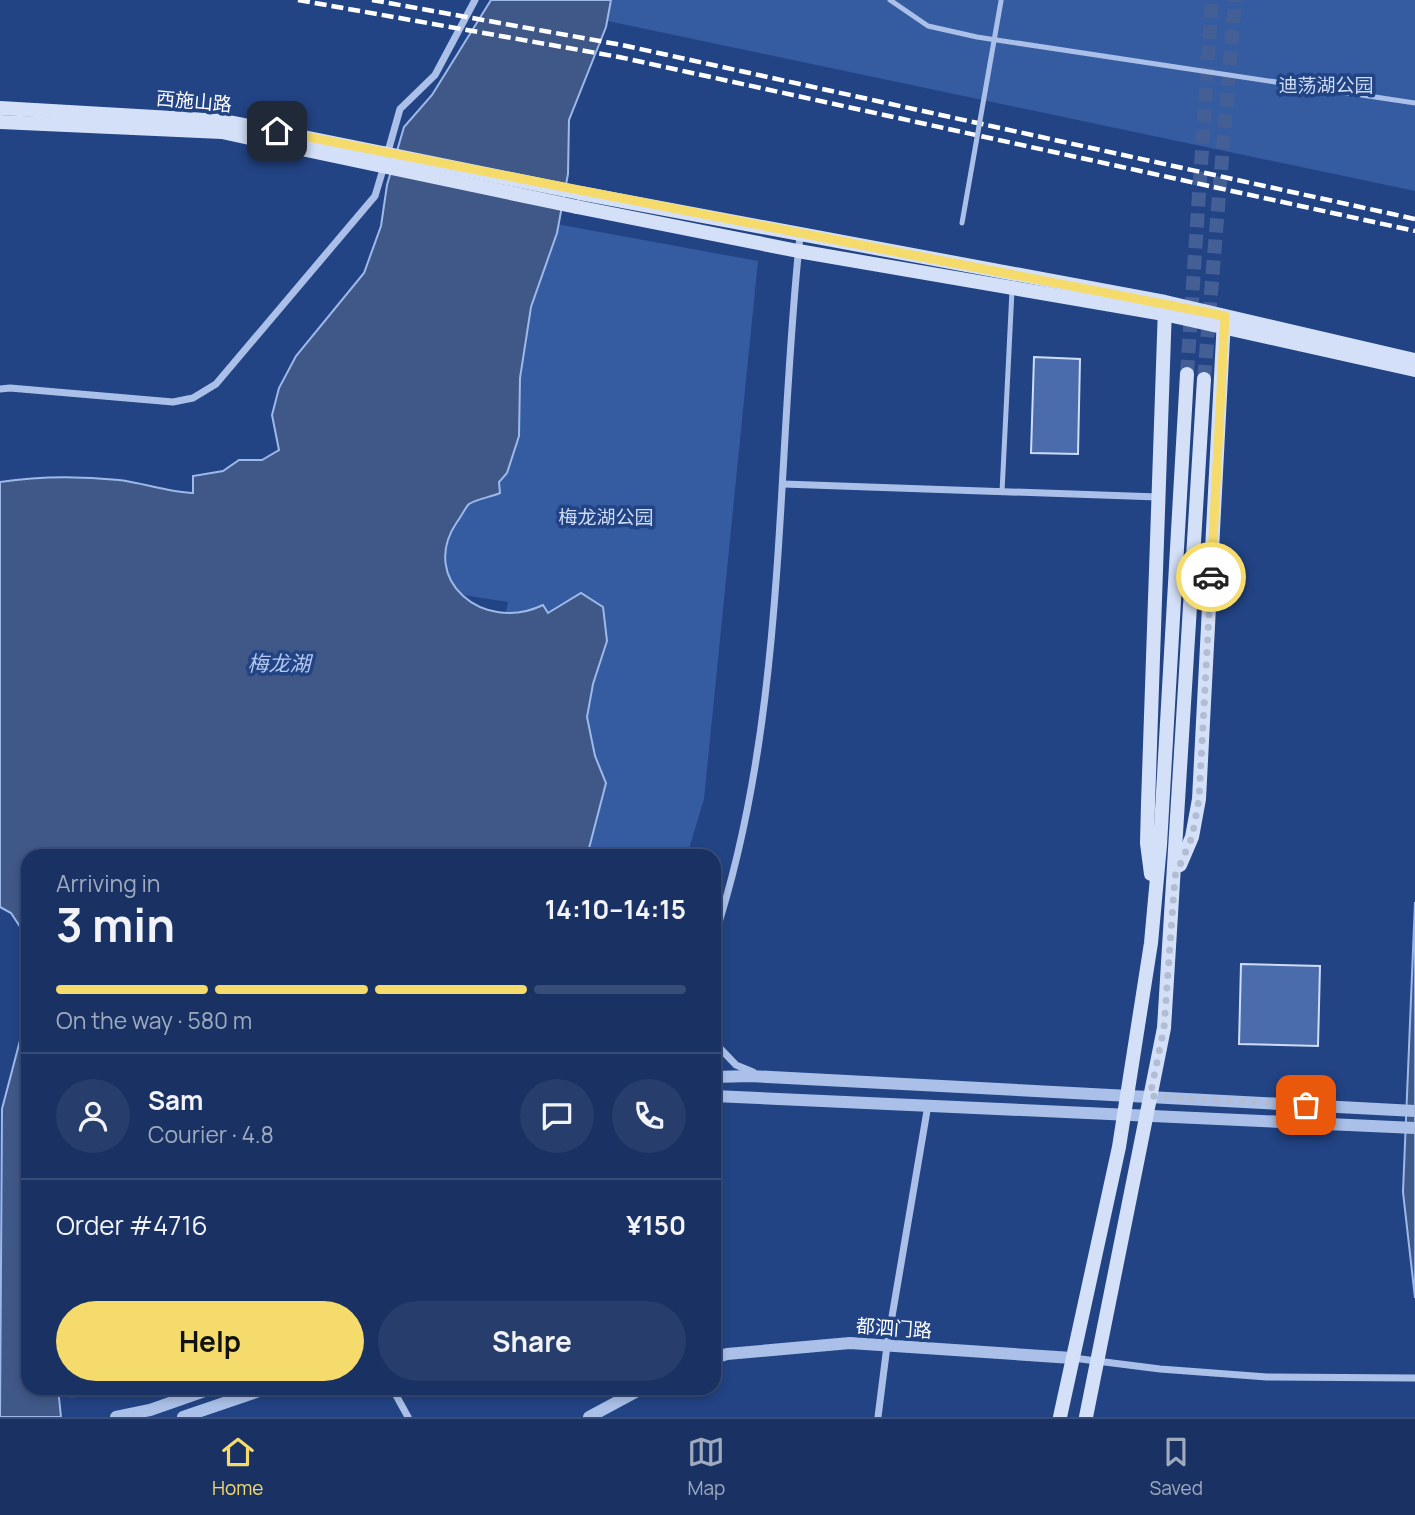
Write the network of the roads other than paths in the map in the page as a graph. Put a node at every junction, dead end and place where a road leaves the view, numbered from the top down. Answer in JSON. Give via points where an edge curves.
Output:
{"nodes":[{"id":1,"x":475,"y":0,"type":"edge"},
{"id":2,"x":890,"y":0,"type":"edge"},
{"id":3,"x":1001,"y":1,"type":"edge"},
{"id":4,"x":1415,"y":103,"type":"edge"},
{"id":5,"x":0,"y":108,"type":"edge"},
{"id":6,"x":0,"y":122,"type":"edge"},
{"id":7,"x":383,"y":160,"type":"junction"},
{"id":8,"x":579,"y":200,"type":"junction"},
{"id":9,"x":962,"y":223,"type":"dead end"},
{"id":10,"x":800,"y":236,"type":"junction"},
{"id":11,"x":798,"y":251,"type":"junction"},
{"id":12,"x":1012,"y":287,"type":"junction"},
{"id":13,"x":1164,"y":308,"type":"junction"},
{"id":14,"x":1224,"y":322,"type":"junction"},
{"id":15,"x":1415,"y":360,"type":"edge"},
{"id":16,"x":1415,"y":370,"type":"edge"},
{"id":17,"x":1187,"y":374,"type":"tunnel mouth"},
{"id":18,"x":1204,"y":379,"type":"tunnel mouth"},
{"id":19,"x":0,"y":389,"type":"edge"},
{"id":20,"x":783,"y":484,"type":"junction"},
{"id":21,"x":1002,"y":492,"type":"junction"},
{"id":22,"x":1158,"y":497,"type":"junction"},
{"id":23,"x":1175,"y":876,"type":"junction"},
{"id":24,"x":1154,"y":902,"type":"junction"},
{"id":25,"x":721,"y":912,"type":"edge"},
{"id":26,"x":721,"y":1049,"type":"edge"},
{"id":27,"x":764,"y":1076,"type":"junction"},
{"id":28,"x":721,"y":1077,"type":"edge"},
{"id":29,"x":1127,"y":1094,"type":"junction"},
{"id":30,"x":1150,"y":1096,"type":"junction"},
{"id":31,"x":721,"y":1097,"type":"edge"},
{"id":32,"x":928,"y":1105,"type":"junction"},
{"id":33,"x":1415,"y":1111,"type":"edge"},
{"id":34,"x":1125,"y":1113,"type":"junction"},
{"id":35,"x":1147,"y":1114,"type":"junction"},
{"id":36,"x":1415,"y":1128,"type":"edge"},
{"id":37,"x":887,"y":1346,"type":"junction"},
{"id":38,"x":721,"y":1356,"type":"edge"},
{"id":39,"x":1072,"y":1358,"type":"junction"},
{"id":40,"x":1097,"y":1360,"type":"junction"},
{"id":41,"x":1415,"y":1378,"type":"edge"},
{"id":42,"x":193,"y":1395,"type":"edge"},
{"id":43,"x":249,"y":1395,"type":"edge"},
{"id":44,"x":396,"y":1395,"type":"edge"},
{"id":45,"x":630,"y":1395,"type":"edge"},
{"id":46,"x":190,"y":1396,"type":"junction"},
{"id":47,"x":199,"y":1414,"type":"edge"},
{"id":48,"x":116,"y":1417,"type":"edge"},
{"id":49,"x":183,"y":1417,"type":"edge"},
{"id":50,"x":408,"y":1417,"type":"edge"},
{"id":51,"x":589,"y":1417,"type":"edge"},
{"id":52,"x":878,"y":1417,"type":"edge"},
{"id":53,"x":1060,"y":1417,"type":"edge"},
{"id":54,"x":1086,"y":1417,"type":"edge"}],
"edges":[{"from":1,"to":19,"type":"street","via":[[435,75],[401,109],[375,196],[216,384],[193,398],[173,402]]},
{"from":2,"to":4,"type":"lane","via":[[928,26],[977,37]]},
{"from":3,"to":9,"type":"lane","bridge":true},
{"from":5,"to":7,"type":"main road","name":"西施山路","via":[[224,121]]},
{"from":6,"to":7,"type":"main road","name":"西施山路","via":[[222,132]]},
{"from":7,"to":8,"type":"main road","bridge":true},
{"from":8,"to":10,"type":"main road"},
{"from":8,"to":11,"type":"main road"},
{"from":10,"to":11,"type":"street"},
{"from":10,"to":13,"type":"main road"},
{"from":11,"to":12,"type":"main road"},
{"from":11,"to":20,"type":"street"},
{"from":12,"to":13,"type":"main road"},
{"from":12,"to":21,"type":"lane"},
{"from":13,"to":14,"type":"main road"},
{"from":13,"to":22,"type":"main road"},
{"from":14,"to":15,"type":"main road"},
{"from":14,"to":16,"type":"main road"},
{"from":14,"to":23,"type":"main road","via":[[1199,799],[1192,837]]},
{"from":17,"to":24,"type":"main road"},
{"from":18,"to":23,"type":"main road"},
{"from":20,"to":21,"type":"street"},
{"from":20,"to":25,"type":"street","via":[[752,793]]},
{"from":21,"to":22,"type":"street"},
{"from":22,"to":24,"type":"main road","via":[[1147,843]]},
{"from":23,"to":30,"type":"main road","via":[[1164,1028]]},
{"from":24,"to":29,"type":"main road"},
{"from":26,"to":27,"type":"street","via":[[736,1065]]},
{"from":27,"to":28,"type":"street"},
{"from":27,"to":29,"type":"street"},
{"from":29,"to":30,"type":"street"},
{"from":29,"to":34,"type":"main road"},
{"from":30,"to":33,"type":"street"},
{"from":30,"to":35,"type":"main road"},
{"from":31,"to":32,"type":"street"},
{"from":32,"to":34,"type":"street"},
{"from":32,"to":37,"type":"street"},
{"from":34,"to":35,"type":"street"},
{"from":34,"to":39,"type":"main road"},
{"from":35,"to":36,"type":"street"},
{"from":35,"to":40,"type":"main road"},
{"from":37,"to":38,"type":"street","name":"都泗门路","via":[[850,1343]]},
{"from":37,"to":39,"type":"street","name":"都泗门路"},
{"from":37,"to":52,"type":"street"},
{"from":39,"to":40,"type":"street"},
{"from":39,"to":53,"type":"main road"},
{"from":40,"to":41,"type":"street","via":[[1267,1377]]},
{"from":40,"to":54,"type":"main road"},
{"from":42,"to":46,"type":"street"},
{"from":43,"to":47,"type":"street"},
{"from":44,"to":50,"type":"street"},
{"from":45,"to":51,"type":"street"},
{"from":46,"to":47,"type":"street"},
{"from":46,"to":48,"type":"street"},
{"from":47,"to":49,"type":"street"}]}
